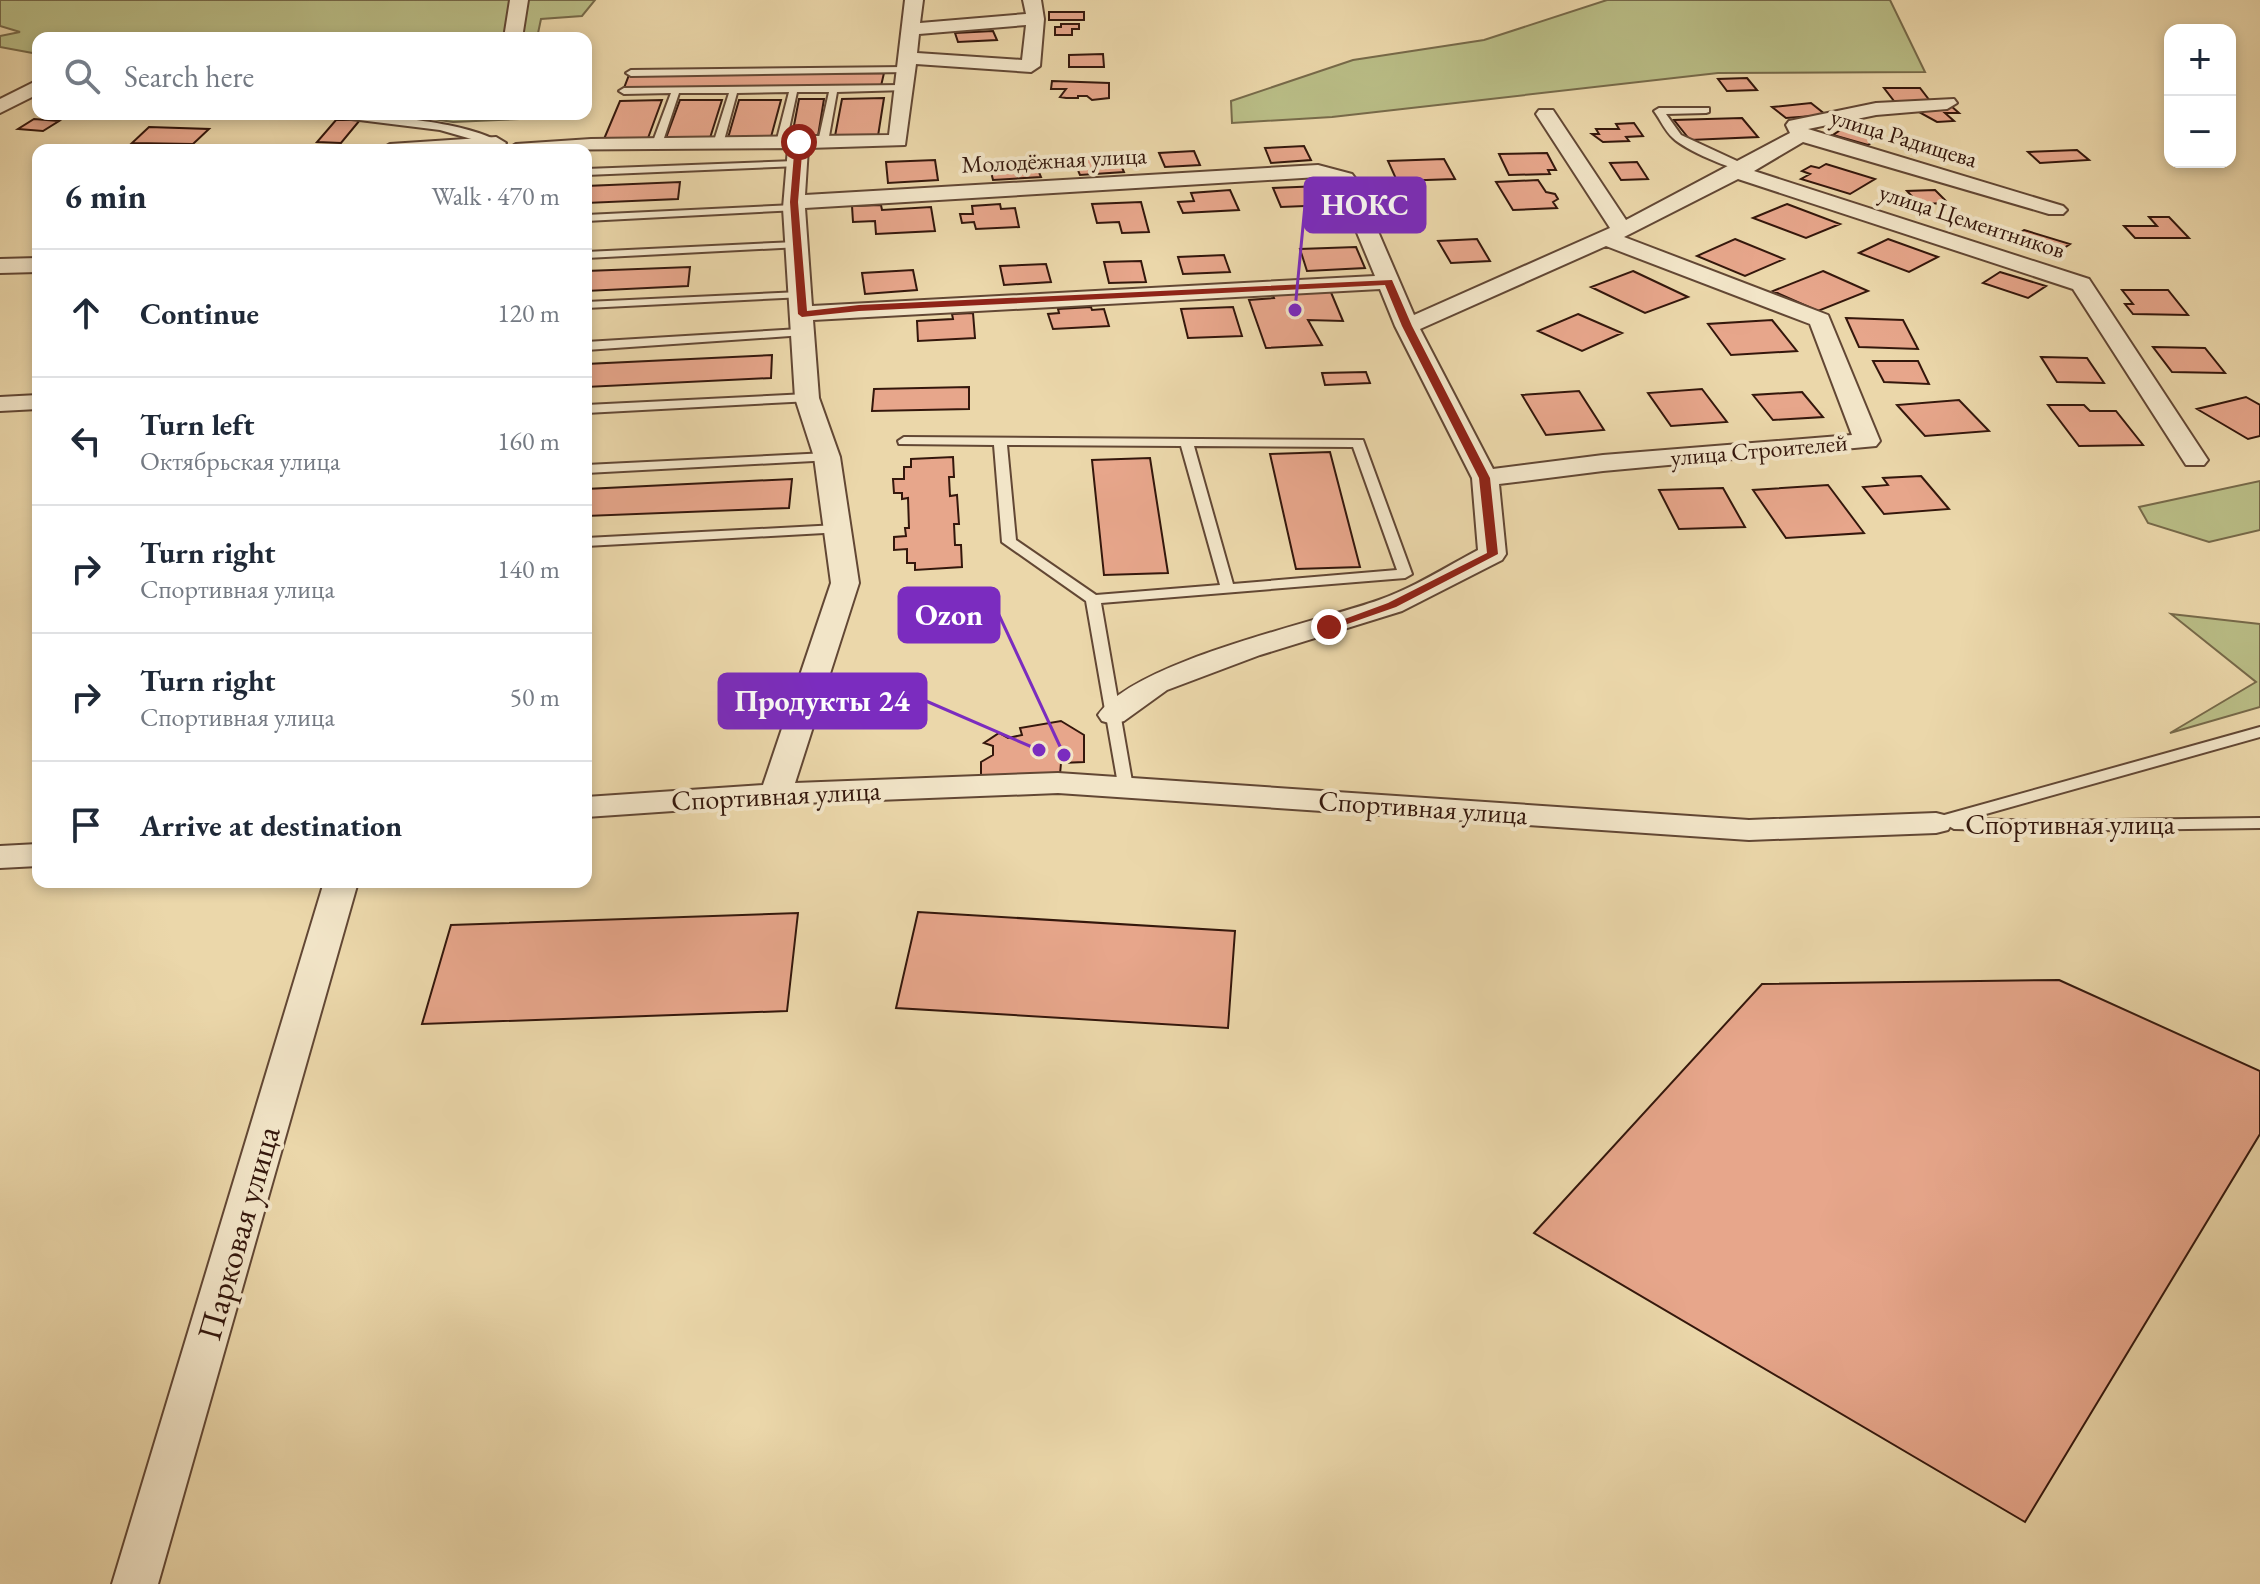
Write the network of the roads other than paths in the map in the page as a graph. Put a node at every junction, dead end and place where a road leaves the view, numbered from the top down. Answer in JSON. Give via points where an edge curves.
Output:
{"nodes":[{"id":1,"x":519,"y":0,"type":"edge"},
{"id":2,"x":914,"y":0,"type":"edge"},
{"id":3,"x":1034,"y":9,"type":"edge"},
{"id":4,"x":911,"y":29,"type":"junction"},
{"id":5,"x":514,"y":32,"type":"edge"},
{"id":6,"x":905,"y":72,"type":"junction"},
{"id":7,"x":631,"y":73,"type":"dead end"},
{"id":8,"x":32,"y":89,"type":"edge"},
{"id":9,"x":624,"y":91,"type":"dead end"},
{"id":10,"x":793,"y":93,"type":"dead end"},
{"id":11,"x":833,"y":93,"type":"dead end"},
{"id":12,"x":675,"y":94,"type":"dead end"},
{"id":13,"x":733,"y":94,"type":"dead end"},
{"id":14,"x":1947,"y":103,"type":"dead end"},
{"id":15,"x":0,"y":107,"type":"edge"},
{"id":16,"x":1706,"y":110,"type":"dead end"},
{"id":17,"x":1546,"y":114,"type":"dead end"},
{"id":18,"x":384,"y":120,"type":"edge"},
{"id":19,"x":1801,"y":135,"type":"junction"},
{"id":20,"x":823,"y":142,"type":"junction"},
{"id":21,"x":506,"y":143,"type":"edge"},
{"id":22,"x":657,"y":144,"type":"junction"},
{"id":23,"x":718,"y":144,"type":"junction"},
{"id":24,"x":592,"y":146,"type":"edge"},
{"id":25,"x":791,"y":150,"type":"junction"},
{"id":26,"x":592,"y":171,"type":"edge"},
{"id":27,"x":1742,"y":171,"type":"junction"},
{"id":28,"x":794,"y":205,"type":"junction"},
{"id":29,"x":2056,"y":210,"type":"dead end"},
{"id":30,"x":592,"y":218,"type":"edge"},
{"id":31,"x":1614,"y":234,"type":"junction"},
{"id":32,"x":796,"y":245,"type":"junction"},
{"id":33,"x":592,"y":255,"type":"edge"},
{"id":34,"x":32,"y":265,"type":"edge"},
{"id":35,"x":0,"y":266,"type":"edge"},
{"id":36,"x":1389,"y":282,"type":"junction"},
{"id":37,"x":592,"y":305,"type":"edge"},
{"id":38,"x":801,"y":314,"type":"junction"},
{"id":39,"x":1407,"y":326,"type":"junction"},
{"id":40,"x":592,"y":345,"type":"edge"},
{"id":41,"x":807,"y":398,"type":"junction"},
{"id":42,"x":32,"y":402,"type":"edge"},
{"id":43,"x":0,"y":404,"type":"edge"},
{"id":44,"x":592,"y":409,"type":"edge"},
{"id":45,"x":904,"y":441,"type":"dead end"},
{"id":46,"x":1000,"y":442,"type":"junction"},
{"id":47,"x":1186,"y":442,"type":"junction"},
{"id":48,"x":827,"y":457,"type":"junction"},
{"id":49,"x":2195,"y":460,"type":"dead end"},
{"id":50,"x":592,"y":469,"type":"edge"},
{"id":51,"x":1485,"y":478,"type":"junction"},
{"id":52,"x":837,"y":529,"type":"junction"},
{"id":53,"x":592,"y":542,"type":"edge"},
{"id":54,"x":1228,"y":589,"type":"junction"},
{"id":55,"x":1093,"y":599,"type":"junction"},
{"id":56,"x":1113,"y":715,"type":"junction"},
{"id":57,"x":2260,"y":732,"type":"edge"},
{"id":58,"x":1125,"y":787,"type":"junction"},
{"id":59,"x":776,"y":794,"type":"junction"},
{"id":60,"x":592,"y":807,"type":"edge"},
{"id":61,"x":1936,"y":823,"type":"junction"},
{"id":62,"x":2260,"y":823,"type":"edge"},
{"id":63,"x":32,"y":855,"type":"edge"},
{"id":64,"x":0,"y":857,"type":"edge"},
{"id":65,"x":339,"y":888,"type":"edge"},
{"id":66,"x":135,"y":1584,"type":"edge"}],
"edges":[{"from":1,"to":5,"type":"street"},
{"from":2,"to":4,"type":"street"},
{"from":3,"to":4,"type":"street"},
{"from":3,"to":6,"type":"street","via":[[1031,66]]},
{"from":4,"to":6,"type":"street"},
{"from":6,"to":7,"type":"lane"},
{"from":6,"to":9,"type":"lane"},
{"from":6,"to":20,"type":"street","via":[[898,141]]},
{"from":8,"to":15,"type":"street"},
{"from":10,"to":25,"type":"lane"},
{"from":11,"to":20,"type":"lane"},
{"from":12,"to":22,"type":"lane"},
{"from":13,"to":23,"type":"lane"},
{"from":14,"to":19,"type":"street","name":"улица Радищева","via":[[1812,121],[1796,125]]},
{"from":16,"to":27,"type":"lane","via":[[1659,111],[1677,137]]},
{"from":17,"to":31,"type":"street"},
{"from":18,"to":21,"type":"lane"},
{"from":19,"to":27,"type":"street"},
{"from":19,"to":29,"type":"street","name":"улица Радищева"},
{"from":20,"to":25,"type":"street"},
{"from":22,"to":23,"type":"street"},
{"from":22,"to":24,"type":"street"},
{"from":23,"to":25,"type":"street"},
{"from":25,"to":26,"type":"lane"},
{"from":25,"to":28,"type":"street"},
{"from":27,"to":31,"type":"street"},
{"from":27,"to":49,"type":"street","name":"улица Цементников","via":[[2081,284]]},
{"from":28,"to":30,"type":"lane"},
{"from":28,"to":32,"type":"street"},
{"from":28,"to":36,"type":"street","name":"Молодёжная улица","via":[[1318,171],[1345,178]]},
{"from":31,"to":39,"type":"street"},
{"from":31,"to":51,"type":"street","name":"улица Строителей","via":[[1820,320],[1867,441]]},
{"from":32,"to":33,"type":"lane"},
{"from":32,"to":38,"type":"street"},
{"from":34,"to":35,"type":"street"},
{"from":36,"to":38,"type":"street"},
{"from":36,"to":39,"type":"street"},
{"from":37,"to":38,"type":"lane"},
{"from":38,"to":40,"type":"lane"},
{"from":38,"to":41,"type":"street"},
{"from":39,"to":51,"type":"street"},
{"from":41,"to":44,"type":"lane"},
{"from":41,"to":48,"type":"street"},
{"from":42,"to":43,"type":"street"},
{"from":45,"to":46,"type":"lane"},
{"from":46,"to":47,"type":"lane"},
{"from":46,"to":55,"type":"lane","via":[[1009,542]]},
{"from":47,"to":54,"type":"lane"},
{"from":47,"to":54,"type":"lane","via":[[1358,443],[1405,574]]},
{"from":48,"to":50,"type":"lane"},
{"from":48,"to":52,"type":"street"},
{"from":51,"to":56,"type":"street","via":[[1492,554],[1392,605],[1156,684]]},
{"from":52,"to":53,"type":"lane"},
{"from":52,"to":59,"type":"street","via":[[845,583]]},
{"from":54,"to":55,"type":"lane"},
{"from":55,"to":56,"type":"lane"},
{"from":56,"to":58,"type":"lane"},
{"from":57,"to":61,"type":"lane"},
{"from":58,"to":59,"type":"street","name":"Спортивная улица","via":[[1058,783]]},
{"from":58,"to":61,"type":"street","name":"Спортивная улица","via":[[1749,830]]},
{"from":59,"to":60,"type":"street","name":"Спортивная улица"},
{"from":61,"to":62,"type":"lane","name":"Спортивная улица"},
{"from":63,"to":64,"type":"street"},
{"from":65,"to":66,"type":"street","name":"Парковая улица"}]}
